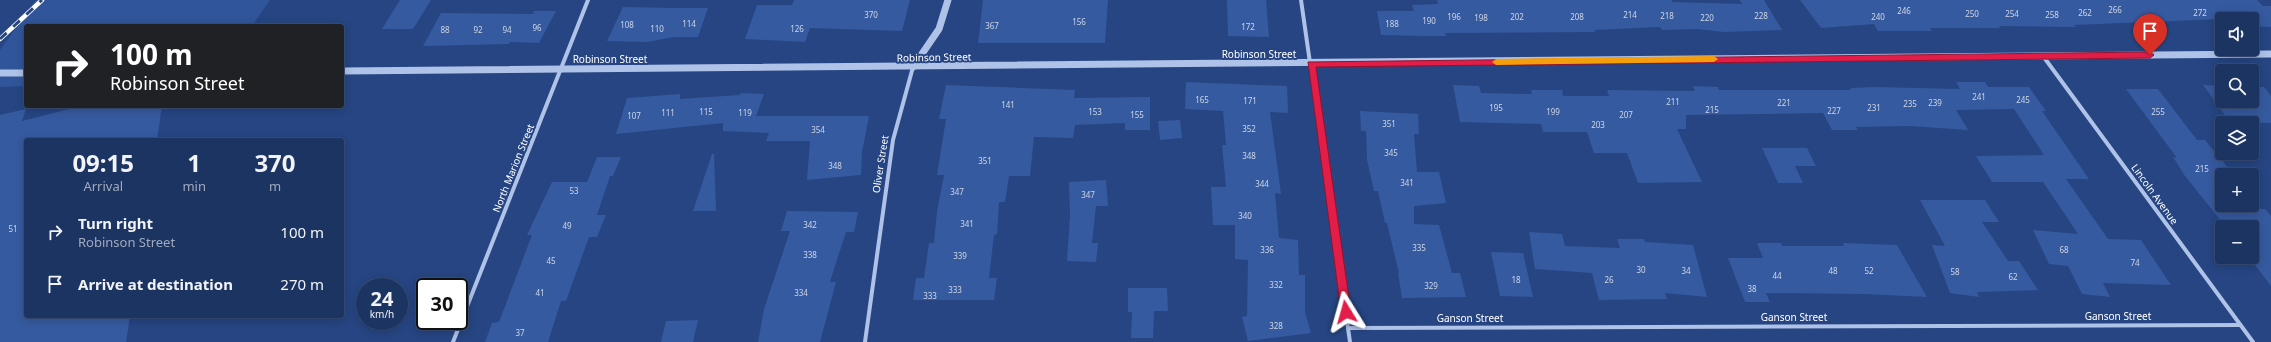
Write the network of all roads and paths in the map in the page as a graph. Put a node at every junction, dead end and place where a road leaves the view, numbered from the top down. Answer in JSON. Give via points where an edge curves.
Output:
{"nodes":[{"id":1,"x":588,"y":0,"type":"edge"},
{"id":2,"x":948,"y":0,"type":"edge"},
{"id":3,"x":1301,"y":0,"type":"edge"},
{"id":4,"x":2271,"y":54,"type":"edge"},
{"id":5,"x":2043,"y":56,"type":"junction"},
{"id":6,"x":1311,"y":64,"type":"junction"},
{"id":7,"x":913,"y":67,"type":"junction"},
{"id":8,"x":561,"y":70,"type":"junction"},
{"id":9,"x":344,"y":71,"type":"edge"},
{"id":10,"x":0,"y":73,"type":"edge"},
{"id":11,"x":24,"y":73,"type":"edge"},
{"id":12,"x":2240,"y":325,"type":"junction"},
{"id":13,"x":1348,"y":328,"type":"junction"},
{"id":14,"x":453,"y":342,"type":"edge"},
{"id":15,"x":865,"y":342,"type":"edge"},
{"id":16,"x":1350,"y":342,"type":"edge"},
{"id":17,"x":2253,"y":342,"type":"edge"}],
"edges":[{"from":1,"to":8,"type":"street","name":"North Marion Street"},
{"from":2,"to":7,"type":"street","name":"Oliver Street","via":[[939,29]]},
{"from":3,"to":6,"type":"street"},
{"from":4,"to":5,"type":"street","name":"Robinson Street"},
{"from":5,"to":6,"type":"street","name":"Robinson Street"},
{"from":5,"to":12,"type":"street","name":"Lincoln Avenue"},
{"from":6,"to":7,"type":"street","name":"Robinson Street"},
{"from":6,"to":13,"type":"street"},
{"from":7,"to":8,"type":"street","name":"Robinson Street"},
{"from":7,"to":15,"type":"street","name":"Oliver Street","via":[[894,140]]},
{"from":8,"to":9,"type":"street","name":"Robinson Street"},
{"from":8,"to":14,"type":"street","name":"North Marion Street"},
{"from":10,"to":11,"type":"street"},
{"from":12,"to":13,"type":"street","name":"Ganson Street"},
{"from":12,"to":17,"type":"street","name":"Lincoln Avenue"},
{"from":13,"to":16,"type":"street"}]}
